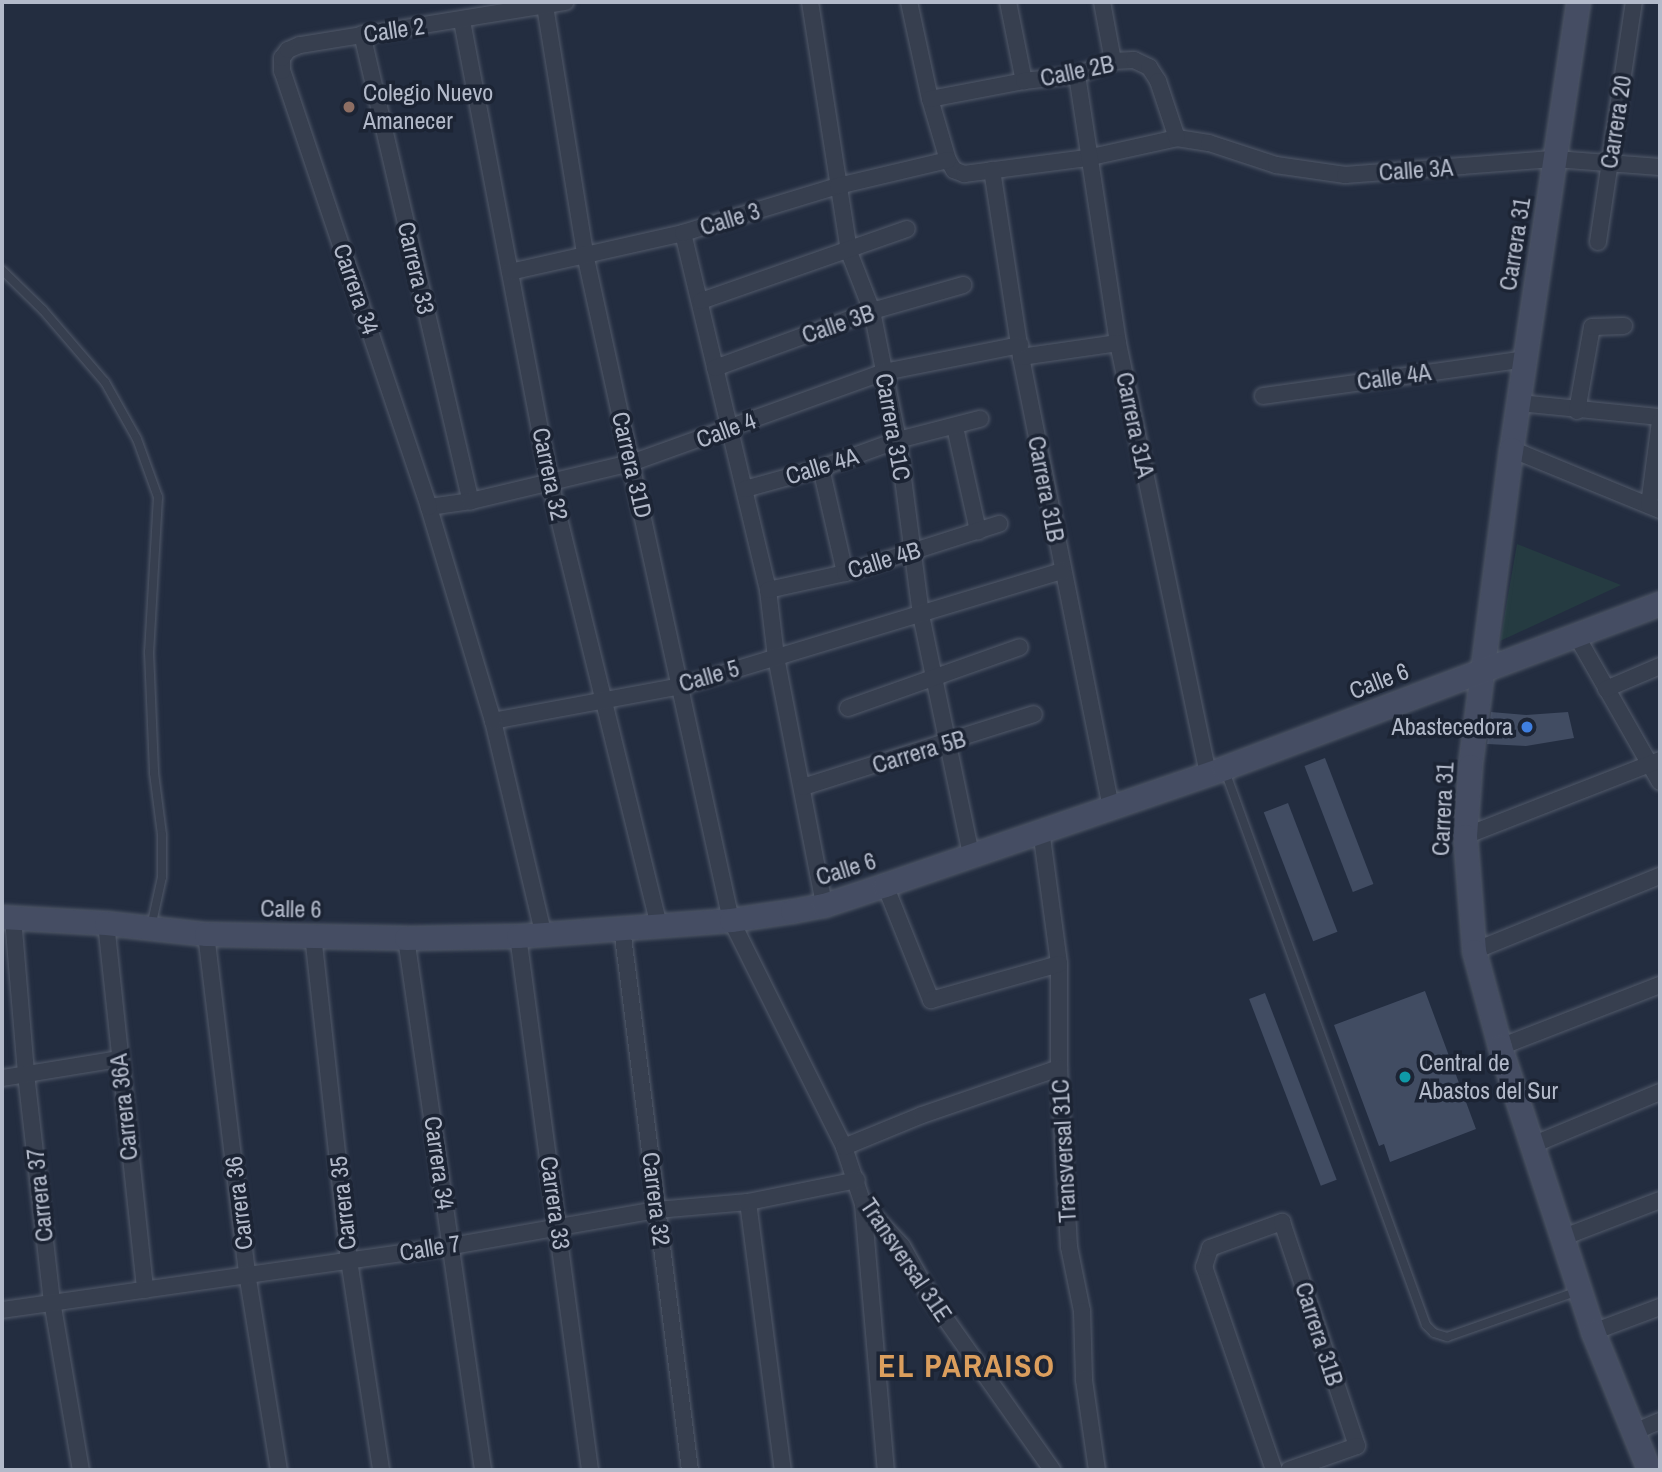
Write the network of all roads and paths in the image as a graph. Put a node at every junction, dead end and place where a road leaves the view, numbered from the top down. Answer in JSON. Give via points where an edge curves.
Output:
{"nodes":[{"id":1,"x":566,"y":2,"type":"edge"},
{"id":2,"x":810,"y":2,"type":"edge"},
{"id":3,"x":909,"y":2,"type":"edge"},
{"id":4,"x":1008,"y":2,"type":"edge"},
{"id":5,"x":1102,"y":2,"type":"edge"},
{"id":6,"x":1578,"y":2,"type":"edge"},
{"id":7,"x":1634,"y":2,"type":"edge"},
{"id":8,"x":545,"y":6,"type":"junction"},
{"id":9,"x":462,"y":21,"type":"junction"},
{"id":10,"x":362,"y":34,"type":"junction"},
{"id":11,"x":1113,"y":61,"type":"junction"},
{"id":12,"x":282,"y":71,"type":"joint"},
{"id":13,"x":1077,"y":75,"type":"junction"},
{"id":14,"x":1024,"y":81,"type":"junction"},
{"id":15,"x":930,"y":99,"type":"junction"},
{"id":16,"x":1177,"y":138,"type":"junction"},
{"id":17,"x":1087,"y":158,"type":"junction"},
{"id":18,"x":1555,"y":159,"type":"junction"},
{"id":19,"x":948,"y":160,"type":"junction"},
{"id":20,"x":1610,"y":162,"type":"junction"},
{"id":21,"x":1660,"y":167,"type":"edge"},
{"id":22,"x":992,"y":170,"type":"junction"},
{"id":23,"x":838,"y":186,"type":"junction"},
{"id":24,"x":907,"y":229,"type":"dead end"},
{"id":25,"x":683,"y":233,"type":"junction"},
{"id":26,"x":1598,"y":242,"type":"dead end"},
{"id":27,"x":849,"y":252,"type":"junction"},
{"id":28,"x":585,"y":254,"type":"junction"},
{"id":29,"x":2,"y":270,"type":"edge"},
{"id":30,"x":510,"y":272,"type":"junction"},
{"id":31,"x":963,"y":285,"type":"dead end"},
{"id":32,"x":701,"y":301,"type":"junction"},
{"id":33,"x":872,"y":311,"type":"junction"},
{"id":34,"x":1624,"y":326,"type":"dead end"},
{"id":35,"x":1118,"y":343,"type":"junction"},
{"id":36,"x":1020,"y":351,"type":"junction"},
{"id":37,"x":1525,"y":359,"type":"junction"},
{"id":38,"x":715,"y":368,"type":"junction"},
{"id":39,"x":884,"y":372,"type":"junction"},
{"id":40,"x":1263,"y":396,"type":"dead end"},
{"id":41,"x":1519,"y":403,"type":"junction"},
{"id":42,"x":1577,"y":411,"type":"junction"},
{"id":43,"x":980,"y":419,"type":"dead end"},
{"id":44,"x":1660,"y":420,"type":"edge"},
{"id":45,"x":732,"y":427,"type":"junction"},
{"id":46,"x":955,"y":427,"type":"junction"},
{"id":47,"x":898,"y":440,"type":"junction"},
{"id":48,"x":1511,"y":449,"type":"junction"},
{"id":49,"x":631,"y":463,"type":"junction"},
{"id":50,"x":821,"y":468,"type":"junction"},
{"id":51,"x":550,"y":482,"type":"junction"},
{"id":52,"x":745,"y":489,"type":"junction"},
{"id":53,"x":471,"y":501,"type":"junction"},
{"id":54,"x":429,"y":507,"type":"junction"},
{"id":55,"x":1654,"y":507,"type":"edge"},
{"id":56,"x":999,"y":524,"type":"dead end"},
{"id":57,"x":978,"y":531,"type":"junction"},
{"id":58,"x":911,"y":551,"type":"junction"},
{"id":59,"x":1062,"y":571,"type":"junction"},
{"id":60,"x":845,"y":573,"type":"junction"},
{"id":61,"x":768,"y":590,"type":"junction"},
{"id":62,"x":1660,"y":603,"type":"edge"},
{"id":63,"x":921,"y":615,"type":"junction"},
{"id":64,"x":1576,"y":635,"type":"junction"},
{"id":65,"x":1020,"y":647,"type":"dead end"},
{"id":66,"x":776,"y":657,"type":"junction"},
{"id":67,"x":1660,"y":666,"type":"edge"},
{"id":68,"x":1484,"y":669,"type":"junction"},
{"id":69,"x":934,"y":676,"type":"junction"},
{"id":70,"x":681,"y":686,"type":"junction"},
{"id":71,"x":1606,"y":689,"type":"junction"},
{"id":72,"x":604,"y":699,"type":"junction"},
{"id":73,"x":848,"y":708,"type":"dead end"},
{"id":74,"x":1034,"y":714,"type":"dead end"},
{"id":75,"x":493,"y":721,"type":"junction"},
{"id":76,"x":947,"y":744,"type":"junction"},
{"id":77,"x":1655,"y":762,"type":"edge"},
{"id":78,"x":1216,"y":771,"type":"junction"},
{"id":79,"x":1660,"y":782,"type":"edge"},
{"id":80,"x":803,"y":787,"type":"junction"},
{"id":81,"x":1111,"y":806,"type":"junction"},
{"id":82,"x":1041,"y":830,"type":"junction"},
{"id":83,"x":1465,"y":836,"type":"junction"},
{"id":84,"x":971,"y":855,"type":"junction"},
{"id":85,"x":1660,"y":876,"type":"edge"},
{"id":86,"x":885,"y":885,"type":"junction"},
{"id":87,"x":824,"y":905,"type":"junction"},
{"id":88,"x":8,"y":918,"type":"edge"},
{"id":89,"x":732,"y":920,"type":"junction"},
{"id":90,"x":106,"y":923,"type":"junction"},
{"id":91,"x":658,"y":923,"type":"junction"},
{"id":92,"x":151,"y":928,"type":"junction"},
{"id":93,"x":622,"y":928,"type":"junction"},
{"id":94,"x":543,"y":932,"type":"junction"},
{"id":95,"x":206,"y":934,"type":"junction"},
{"id":96,"x":313,"y":935,"type":"junction"},
{"id":97,"x":518,"y":936,"type":"junction"},
{"id":98,"x":406,"y":938,"type":"junction"},
{"id":99,"x":1474,"y":951,"type":"junction"},
{"id":100,"x":1059,"y":964,"type":"junction"},
{"id":101,"x":1660,"y":985,"type":"edge"},
{"id":102,"x":1500,"y":1047,"type":"junction"},
{"id":103,"x":119,"y":1059,"type":"junction"},
{"id":104,"x":1059,"y":1068,"type":"junction"},
{"id":105,"x":26,"y":1074,"type":"junction"},
{"id":106,"x":2,"y":1078,"type":"edge"},
{"id":107,"x":1660,"y":1092,"type":"edge"},
{"id":108,"x":1530,"y":1146,"type":"junction"},
{"id":109,"x":844,"y":1147,"type":"junction"},
{"id":110,"x":857,"y":1180,"type":"junction"},
{"id":111,"x":1660,"y":1199,"type":"edge"},
{"id":112,"x":748,"y":1202,"type":"junction"},
{"id":113,"x":863,"y":1204,"type":"junction"},
{"id":114,"x":657,"y":1210,"type":"junction"},
{"id":115,"x":558,"y":1225,"type":"junction"},
{"id":116,"x":1564,"y":1237,"type":"junction"},
{"id":117,"x":452,"y":1246,"type":"junction"},
{"id":118,"x":349,"y":1260,"type":"junction"},
{"id":119,"x":247,"y":1273,"type":"junction"},
{"id":120,"x":145,"y":1290,"type":"junction"},
{"id":121,"x":1581,"y":1290,"type":"junction"},
{"id":122,"x":52,"y":1301,"type":"junction"},
{"id":123,"x":1660,"y":1307,"type":"edge"},
{"id":124,"x":2,"y":1310,"type":"edge"},
{"id":125,"x":1593,"y":1332,"type":"junction"},
{"id":126,"x":1660,"y":1422,"type":"edge"},
{"id":127,"x":1634,"y":1432,"type":"junction"},
{"id":128,"x":1311,"y":1467,"type":"edge"},
{"id":129,"x":81,"y":1470,"type":"edge"},
{"id":130,"x":279,"y":1470,"type":"edge"},
{"id":131,"x":381,"y":1470,"type":"edge"},
{"id":132,"x":483,"y":1470,"type":"edge"},
{"id":133,"x":590,"y":1470,"type":"edge"},
{"id":134,"x":690,"y":1470,"type":"edge"},
{"id":135,"x":783,"y":1470,"type":"edge"},
{"id":136,"x":886,"y":1470,"type":"edge"},
{"id":137,"x":1052,"y":1470,"type":"edge"},
{"id":138,"x":1097,"y":1470,"type":"edge"},
{"id":139,"x":1274,"y":1470,"type":"edge"},
{"id":140,"x":1289,"y":1470,"type":"edge"},
{"id":141,"x":1649,"y":1470,"type":"edge"}],
"edges":[{"from":1,"to":8,"type":"street","name":"Calle 2"},
{"from":2,"to":23,"type":"street","name":"Carrera 31C"},
{"from":3,"to":15,"type":"street"},
{"from":4,"to":14,"type":"street"},
{"from":5,"to":11,"type":"street"},
{"from":6,"to":18,"type":"street","name":"Carrera 31"},
{"from":7,"to":20,"type":"street","name":"Carrera 20"},
{"from":8,"to":9,"type":"street","name":"Calle 2"},
{"from":8,"to":28,"type":"street","name":"Carrera 31D"},
{"from":9,"to":10,"type":"street","name":"Calle 2"},
{"from":9,"to":30,"type":"street","name":"Carrera 32"},
{"from":10,"to":12,"type":"street","name":"Calle 2","via":[[288,50],[282,58]]},
{"from":10,"to":53,"type":"street","name":"Carrera 33"},
{"from":11,"to":13,"type":"street","name":"Calle 2B"},
{"from":11,"to":16,"type":"street","name":"Calle 2B","via":[[1149,67]]},
{"from":12,"to":54,"type":"street","name":"Carrera 34"},
{"from":13,"to":14,"type":"street","name":"Calle 2B"},
{"from":13,"to":17,"type":"street","name":"Carrera 31A"},
{"from":14,"to":15,"type":"street","name":"Calle 2B"},
{"from":15,"to":19,"type":"street"},
{"from":16,"to":17,"type":"street"},
{"from":16,"to":18,"type":"street","name":"Calle 3A","via":[[1209,143],[1276,165],[1345,175]]},
{"from":17,"to":22,"type":"street"},
{"from":17,"to":35,"type":"street","name":"Carrera 31A"},
{"from":18,"to":20,"type":"street","name":"Calle 3A"},
{"from":18,"to":37,"type":"street","name":"Carrera 31"},
{"from":19,"to":22,"type":"street","via":[[954,170],[964,174]]},
{"from":19,"to":23,"type":"street","name":"Calle 3"},
{"from":20,"to":21,"type":"street","name":"Calle 3A"},
{"from":20,"to":26,"type":"street","name":"Carrera 20"},
{"from":22,"to":36,"type":"street","name":"Carrera 31B"},
{"from":23,"to":25,"type":"street","name":"Calle 3"},
{"from":23,"to":27,"type":"street","name":"Carrera 31C"},
{"from":24,"to":27,"type":"street"},
{"from":25,"to":28,"type":"street","name":"Calle 3"},
{"from":25,"to":32,"type":"street"},
{"from":27,"to":32,"type":"street"},
{"from":27,"to":33,"type":"street","name":"Carrera 31C"},
{"from":28,"to":30,"type":"street","name":"Calle 3"},
{"from":28,"to":49,"type":"street","name":"Carrera 31D"},
{"from":29,"to":92,"type":"lane","via":[[105,382],[137,439],[158,498],[149,652],[162,877]]},
{"from":30,"to":51,"type":"street","name":"Carrera 32"},
{"from":31,"to":33,"type":"street","name":"Calle 3B"},
{"from":32,"to":38,"type":"street"},
{"from":33,"to":38,"type":"street","name":"Calle 3B"},
{"from":33,"to":39,"type":"street","name":"Carrera 31C"},
{"from":34,"to":42,"type":"street","via":[[1592,327]]},
{"from":35,"to":36,"type":"street","name":"Calle 4"},
{"from":35,"to":78,"type":"street","name":"Carrera 31A"},
{"from":36,"to":39,"type":"street","name":"Calle 4"},
{"from":36,"to":59,"type":"street","name":"Carrera 31B"},
{"from":37,"to":40,"type":"street","name":"Calle 4A"},
{"from":37,"to":41,"type":"street","name":"Carrera 31"},
{"from":38,"to":45,"type":"street"},
{"from":39,"to":45,"type":"street","name":"Calle 4"},
{"from":39,"to":47,"type":"street","name":"Carrera 31C"},
{"from":41,"to":42,"type":"street"},
{"from":41,"to":48,"type":"street","name":"Carrera 31"},
{"from":42,"to":44,"type":"street"},
{"from":43,"to":46,"type":"street","name":"Calle 4A"},
{"from":44,"to":55,"type":"street"},
{"from":45,"to":49,"type":"street","name":"Calle 4"},
{"from":45,"to":52,"type":"street"},
{"from":46,"to":47,"type":"street","name":"Calle 4A"},
{"from":46,"to":57,"type":"street"},
{"from":47,"to":50,"type":"street","name":"Calle 4A"},
{"from":47,"to":58,"type":"street","name":"Carrera 31C"},
{"from":48,"to":55,"type":"street"},
{"from":48,"to":68,"type":"street","name":"Carrera 31"},
{"from":49,"to":51,"type":"street","name":"Calle 4"},
{"from":49,"to":70,"type":"street","name":"Carrera 31D"},
{"from":50,"to":52,"type":"street","name":"Calle 4A"},
{"from":50,"to":60,"type":"street"},
{"from":51,"to":53,"type":"street","name":"Calle 4"},
{"from":51,"to":72,"type":"street","name":"Carrera 32"},
{"from":52,"to":61,"type":"street"},
{"from":53,"to":54,"type":"street","name":"Calle 4"},
{"from":54,"to":75,"type":"street"},
{"from":56,"to":57,"type":"street","name":"Calle 4B"},
{"from":57,"to":58,"type":"street","name":"Calle 4B"},
{"from":58,"to":60,"type":"street","name":"Calle 4B"},
{"from":58,"to":63,"type":"street","name":"Carrera 31C"},
{"from":59,"to":63,"type":"street","name":"Calle 5"},
{"from":59,"to":81,"type":"street","name":"Carrera 31B"},
{"from":60,"to":61,"type":"street","name":"Calle 4B"},
{"from":61,"to":66,"type":"street"},
{"from":62,"to":64,"type":"street","name":"Calle 6"},
{"from":63,"to":66,"type":"street","name":"Calle 5"},
{"from":63,"to":69,"type":"street","name":"Carrera 31C"},
{"from":64,"to":68,"type":"street","name":"Calle 6"},
{"from":64,"to":71,"type":"street"},
{"from":65,"to":69,"type":"street"},
{"from":66,"to":70,"type":"street","name":"Calle 5"},
{"from":66,"to":80,"type":"street"},
{"from":67,"to":71,"type":"street"},
{"from":68,"to":78,"type":"street","name":"Calle 6"},
{"from":68,"to":83,"type":"street","name":"Carrera 31"},
{"from":69,"to":73,"type":"street"},
{"from":69,"to":76,"type":"street","name":"Carrera 31C"},
{"from":70,"to":72,"type":"street","name":"Calle 5"},
{"from":70,"to":89,"type":"street","name":"Carrera 31D"},
{"from":71,"to":77,"type":"street"},
{"from":72,"to":75,"type":"street","name":"Calle 5"},
{"from":72,"to":91,"type":"street","name":"Carrera 32"},
{"from":74,"to":76,"type":"street","name":"Carrera 5B"},
{"from":75,"to":94,"type":"street"},
{"from":76,"to":80,"type":"street","name":"Carrera 5B"},
{"from":76,"to":84,"type":"street","name":"Carrera 31C"},
{"from":77,"to":79,"type":"street"},
{"from":77,"to":83,"type":"street"},
{"from":78,"to":81,"type":"street","name":"Calle 6"},
{"from":78,"to":121,"type":"lane","via":[[1426,1325],[1447,1337]]},
{"from":80,"to":87,"type":"street"},
{"from":81,"to":82,"type":"street","name":"Calle 6"},
{"from":82,"to":84,"type":"street","name":"Calle 6"},
{"from":82,"to":100,"type":"street","name":"Transversal 31C"},
{"from":83,"to":99,"type":"street","name":"Carrera 31"},
{"from":84,"to":86,"type":"street","name":"Calle 6"},
{"from":85,"to":99,"type":"street"},
{"from":86,"to":87,"type":"street","name":"Calle 6"},
{"from":86,"to":100,"type":"street","via":[[930,1000]]},
{"from":87,"to":89,"type":"street","name":"Calle 6"},
{"from":88,"to":90,"type":"street","name":"Calle 6"},
{"from":88,"to":105,"type":"street","name":"Carrera 37"},
{"from":89,"to":91,"type":"street","name":"Calle 6"},
{"from":89,"to":109,"type":"street","name":"Transversal 31E"},
{"from":90,"to":92,"type":"street","name":"Calle 6"},
{"from":90,"to":103,"type":"street","name":"Carrera 36A"},
{"from":91,"to":93,"type":"street","name":"Calle 6"},
{"from":92,"to":95,"type":"street","name":"Calle 6"},
{"from":93,"to":94,"type":"street","name":"Calle 6"},
{"from":93,"to":114,"type":"street","name":"Carrera 32"},
{"from":94,"to":97,"type":"street","name":"Calle 6"},
{"from":95,"to":96,"type":"street","name":"Calle 6"},
{"from":95,"to":119,"type":"street","name":"Carrera 36"},
{"from":96,"to":98,"type":"street","name":"Calle 6"},
{"from":96,"to":118,"type":"street","name":"Carrera 35"},
{"from":97,"to":98,"type":"street","name":"Calle 6"},
{"from":97,"to":115,"type":"street","name":"Carrera 33"},
{"from":98,"to":117,"type":"street","name":"Carrera 34"},
{"from":99,"to":102,"type":"street","name":"Carrera 31"},
{"from":100,"to":104,"type":"street","name":"Transversal 31C"},
{"from":101,"to":102,"type":"street"},
{"from":102,"to":108,"type":"street","name":"Carrera 31"},
{"from":103,"to":105,"type":"street"},
{"from":103,"to":120,"type":"street","name":"Carrera 36A"},
{"from":104,"to":109,"type":"street"},
{"from":104,"to":138,"type":"street","name":"Transversal 31C","via":[[1069,1247],[1082,1311],[1084,1380]]},
{"from":105,"to":106,"type":"street"},
{"from":105,"to":122,"type":"street","name":"Carrera 37"},
{"from":107,"to":108,"type":"street"},
{"from":108,"to":116,"type":"street","name":"Carrera 31"},
{"from":109,"to":110,"type":"street","name":"Transversal 31E"},
{"from":110,"to":112,"type":"street","name":"Calle 7"},
{"from":110,"to":113,"type":"street","name":"Transversal 31E"},
{"from":111,"to":116,"type":"street"},
{"from":112,"to":114,"type":"street","name":"Calle 7"},
{"from":112,"to":135,"type":"street"},
{"from":113,"to":136,"type":"street"},
{"from":113,"to":137,"type":"street","name":"Transversal 31E","via":[[902,1246],[933,1301]]},
{"from":114,"to":115,"type":"street","name":"Calle 7"},
{"from":114,"to":134,"type":"street","name":"Carrera 32"},
{"from":115,"to":117,"type":"street","name":"Calle 7"},
{"from":115,"to":133,"type":"street","name":"Carrera 33"},
{"from":116,"to":121,"type":"street","name":"Carrera 31"},
{"from":117,"to":118,"type":"street","name":"Calle 7"},
{"from":117,"to":132,"type":"street","name":"Carrera 34"},
{"from":118,"to":119,"type":"street","name":"Calle 7"},
{"from":118,"to":131,"type":"street","name":"Carrera 35"},
{"from":119,"to":120,"type":"street","name":"Calle 7"},
{"from":119,"to":130,"type":"street","name":"Carrera 36"},
{"from":120,"to":122,"type":"street","name":"Calle 7"},
{"from":121,"to":125,"type":"street","name":"Carrera 31"},
{"from":122,"to":124,"type":"street","name":"Calle 7"},
{"from":122,"to":129,"type":"street","name":"Carrera 37"},
{"from":123,"to":125,"type":"street"},
{"from":125,"to":127,"type":"street","name":"Carrera 31"},
{"from":126,"to":127,"type":"street"},
{"from":127,"to":141,"type":"street","name":"Carrera 31"},
{"from":128,"to":139,"type":"street","name":"Carrera 31B","via":[[1357,1446],[1282,1222],[1210,1248],[1204,1268]]},
{"from":128,"to":140,"type":"street"}]}
